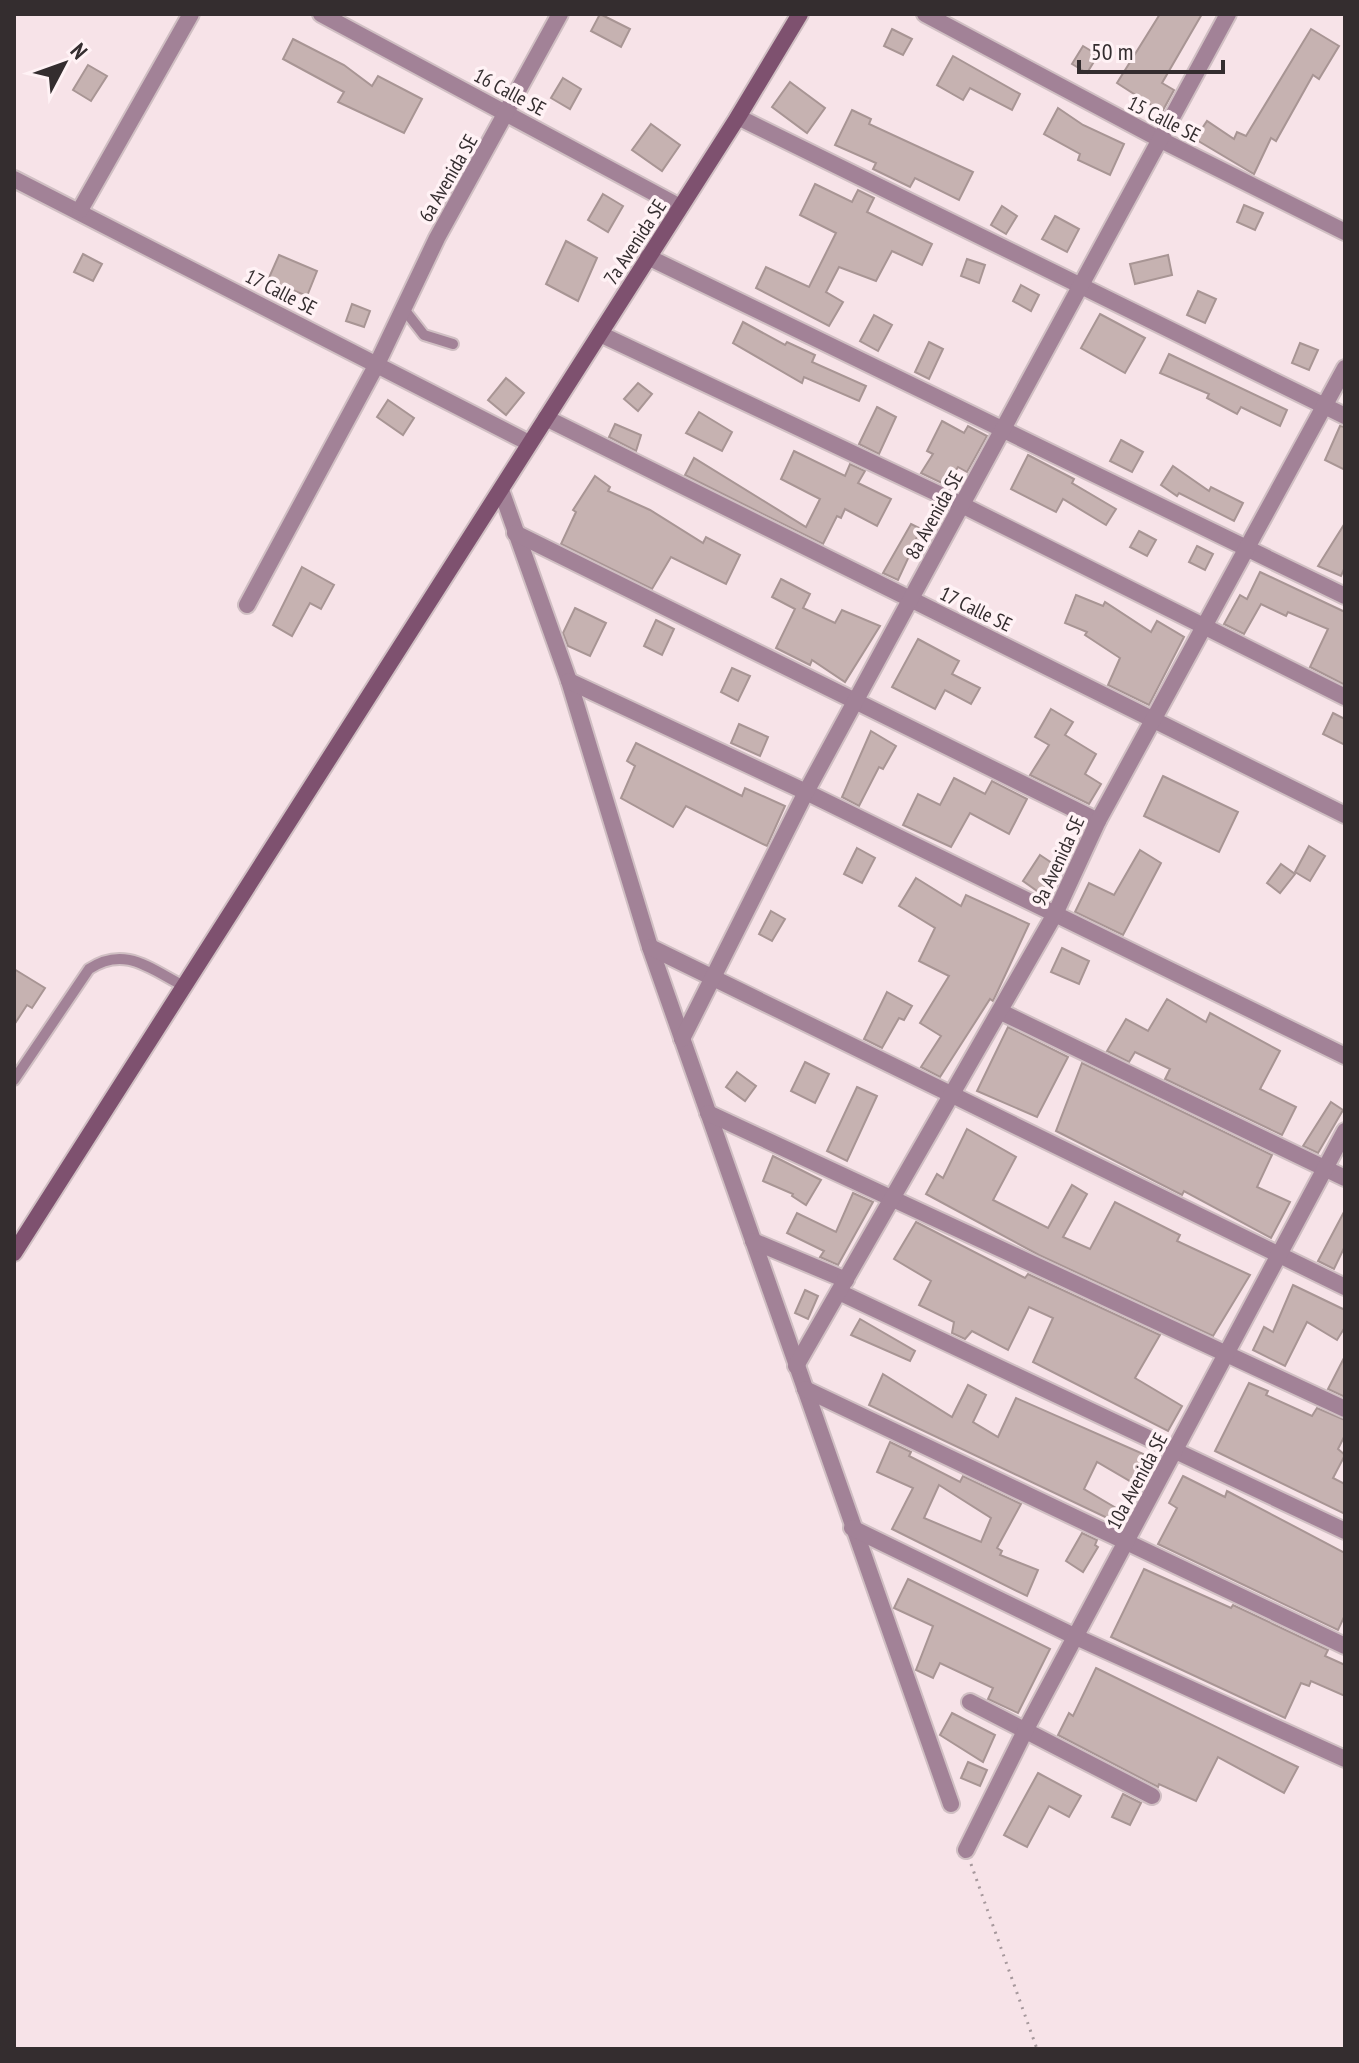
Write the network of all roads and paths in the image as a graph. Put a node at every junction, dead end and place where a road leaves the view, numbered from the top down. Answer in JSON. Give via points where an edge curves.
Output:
{"nodes":[{"id":1,"x":191,"y":14,"type":"edge"},
{"id":2,"x":321,"y":14,"type":"edge"},
{"id":3,"x":560,"y":14,"type":"edge"},
{"id":4,"x":800,"y":14,"type":"edge"},
{"id":5,"x":925,"y":14,"type":"edge"},
{"id":6,"x":1228,"y":14,"type":"edge"},
{"id":7,"x":508,"y":113,"type":"junction"},
{"id":8,"x":738,"y":117,"type":"junction"},
{"id":9,"x":1161,"y":140,"type":"junction"},
{"id":10,"x":14,"y":179,"type":"edge"},
{"id":11,"x":680,"y":207,"type":"junction"},
{"id":12,"x":80,"y":210,"type":"junction"},
{"id":13,"x":1345,"y":232,"type":"edge"},
{"id":14,"x":648,"y":257,"type":"junction"},
{"id":15,"x":1082,"y":286,"type":"junction"},
{"id":16,"x":403,"y":308,"type":"junction"},
{"id":17,"x":600,"y":334,"type":"junction"},
{"id":18,"x":453,"y":344,"type":"dead end"},
{"id":19,"x":377,"y":364,"type":"junction"},
{"id":20,"x":1345,"y":368,"type":"edge"},
{"id":21,"x":1325,"y":405,"type":"junction"},
{"id":22,"x":1345,"y":416,"type":"edge"},
{"id":23,"x":546,"y":418,"type":"junction"},
{"id":24,"x":1003,"y":430,"type":"junction"},
{"id":25,"x":529,"y":443,"type":"junction"},
{"id":26,"x":501,"y":490,"type":"junction"},
{"id":27,"x":962,"y":505,"type":"junction"},
{"id":28,"x":515,"y":533,"type":"junction"},
{"id":29,"x":1247,"y":548,"type":"junction"},
{"id":30,"x":1345,"y":596,"type":"edge"},
{"id":31,"x":911,"y":599,"type":"junction"},
{"id":32,"x":247,"y":605,"type":"dead end"},
{"id":33,"x":1204,"y":627,"type":"junction"},
{"id":34,"x":569,"y":681,"type":"junction"},
{"id":35,"x":1345,"y":697,"type":"edge"},
{"id":36,"x":857,"y":700,"type":"junction"},
{"id":37,"x":1153,"y":720,"type":"junction"},
{"id":38,"x":806,"y":792,"type":"junction"},
{"id":39,"x":1345,"y":815,"type":"edge"},
{"id":40,"x":1098,"y":821,"type":"junction"},
{"id":41,"x":1055,"y":914,"type":"junction"},
{"id":42,"x":650,"y":947,"type":"junction"},
{"id":43,"x":713,"y":978,"type":"junction"},
{"id":44,"x":184,"y":986,"type":"junction"},
{"id":45,"x":1001,"y":1012,"type":"junction"},
{"id":46,"x":682,"y":1039,"type":"junction"},
{"id":47,"x":1345,"y":1056,"type":"edge"},
{"id":48,"x":14,"y":1080,"type":"edge"},
{"id":49,"x":951,"y":1094,"type":"junction"},
{"id":50,"x":708,"y":1113,"type":"junction"},
{"id":51,"x":1345,"y":1131,"type":"edge"},
{"id":52,"x":1325,"y":1169,"type":"junction"},
{"id":53,"x":1345,"y":1178,"type":"edge"},
{"id":54,"x":893,"y":1199,"type":"junction"},
{"id":55,"x":753,"y":1241,"type":"junction"},
{"id":56,"x":14,"y":1253,"type":"edge"},
{"id":57,"x":1281,"y":1256,"type":"junction"},
{"id":58,"x":842,"y":1286,"type":"junction"},
{"id":59,"x":1345,"y":1287,"type":"edge"},
{"id":60,"x":1228,"y":1355,"type":"junction"},
{"id":61,"x":796,"y":1366,"type":"junction"},
{"id":62,"x":805,"y":1389,"type":"junction"},
{"id":63,"x":1345,"y":1409,"type":"edge"},
{"id":64,"x":1176,"y":1451,"type":"junction"},
{"id":65,"x":852,"y":1528,"type":"junction"},
{"id":66,"x":1345,"y":1531,"type":"edge"},
{"id":67,"x":1127,"y":1542,"type":"junction"},
{"id":68,"x":1076,"y":1637,"type":"junction"},
{"id":69,"x":1345,"y":1646,"type":"edge"},
{"id":70,"x":970,"y":1702,"type":"dead end"},
{"id":71,"x":1026,"y":1729,"type":"junction"},
{"id":72,"x":1345,"y":1759,"type":"edge"},
{"id":73,"x":1152,"y":1796,"type":"dead end"},
{"id":74,"x":951,"y":1804,"type":"dead end"},
{"id":75,"x":966,"y":1850,"type":"joint"},
{"id":76,"x":1037,"y":2049,"type":"edge"}],
"edges":[{"from":1,"to":12,"type":"street"},
{"from":2,"to":7,"type":"street","name":"16 Calle SE"},
{"from":3,"to":7,"type":"street","name":"6a Avenida SE"},
{"from":4,"to":8,"type":"street","name":"7a Avenida SE"},
{"from":5,"to":9,"type":"street","name":"15 Calle SE"},
{"from":6,"to":9,"type":"street","name":"8a Avenida SE"},
{"from":7,"to":11,"type":"street","name":"16 Calle SE"},
{"from":7,"to":16,"type":"street","name":"6a Avenida SE"},
{"from":8,"to":11,"type":"street","name":"7a Avenida SE"},
{"from":8,"to":15,"type":"street"},
{"from":9,"to":13,"type":"street","name":"15 Calle SE"},
{"from":9,"to":15,"type":"street","name":"8a Avenida SE"},
{"from":10,"to":12,"type":"street","name":"17 Calle SE"},
{"from":11,"to":14,"type":"street","name":"7a Avenida SE"},
{"from":12,"to":19,"type":"street","name":"17 Calle SE"},
{"from":14,"to":17,"type":"street","name":"7a Avenida SE"},
{"from":14,"to":24,"type":"street"},
{"from":15,"to":21,"type":"street"},
{"from":15,"to":24,"type":"street","name":"8a Avenida SE"},
{"from":16,"to":18,"type":"lane","via":[[424,335]]},
{"from":16,"to":19,"type":"street","name":"6a Avenida SE"},
{"from":17,"to":23,"type":"street","name":"7a Avenida SE"},
{"from":17,"to":27,"type":"street"},
{"from":19,"to":25,"type":"street","name":"17 Calle SE"},
{"from":19,"to":32,"type":"street","name":"6a Avenida SE"},
{"from":20,"to":21,"type":"street","name":"9a Avenida SE"},
{"from":21,"to":22,"type":"street"},
{"from":21,"to":29,"type":"street","name":"9a Avenida SE"},
{"from":23,"to":25,"type":"street","name":"7a Avenida SE"},
{"from":23,"to":31,"type":"street","name":"17 Calle SE"},
{"from":24,"to":27,"type":"street","name":"8a Avenida SE"},
{"from":24,"to":29,"type":"street"},
{"from":25,"to":26,"type":"street","name":"7a Avenida SE"},
{"from":26,"to":28,"type":"street"},
{"from":26,"to":44,"type":"street","name":"7a Avenida SE"},
{"from":27,"to":31,"type":"street","name":"8a Avenida SE"},
{"from":27,"to":33,"type":"street"},
{"from":28,"to":34,"type":"street"},
{"from":28,"to":36,"type":"street"},
{"from":29,"to":30,"type":"street"},
{"from":29,"to":33,"type":"street","name":"9a Avenida SE"},
{"from":31,"to":36,"type":"street","name":"8a Avenida SE"},
{"from":31,"to":37,"type":"street","name":"17 Calle SE"},
{"from":33,"to":35,"type":"street"},
{"from":33,"to":37,"type":"street","name":"9a Avenida SE"},
{"from":34,"to":38,"type":"street"},
{"from":34,"to":42,"type":"street"},
{"from":36,"to":38,"type":"street","name":"8a Avenida SE"},
{"from":36,"to":40,"type":"street"},
{"from":37,"to":39,"type":"street","name":"17 Calle SE"},
{"from":37,"to":40,"type":"street","name":"9a Avenida SE"},
{"from":38,"to":41,"type":"street"},
{"from":38,"to":43,"type":"street","name":"8a Avenida SE"},
{"from":40,"to":41,"type":"street","name":"9a Avenida SE"},
{"from":41,"to":45,"type":"street","name":"9a Avenida SE"},
{"from":41,"to":47,"type":"street"},
{"from":42,"to":43,"type":"street"},
{"from":42,"to":46,"type":"street"},
{"from":43,"to":46,"type":"street","name":"8a Avenida SE"},
{"from":43,"to":49,"type":"street"},
{"from":44,"to":48,"type":"lane","via":[[126,957],[104,959],[89,969]]},
{"from":44,"to":56,"type":"street","name":"7a Avenida SE"},
{"from":45,"to":49,"type":"street","name":"9a Avenida SE"},
{"from":45,"to":52,"type":"street"},
{"from":46,"to":50,"type":"street"},
{"from":49,"to":54,"type":"street","name":"9a Avenida SE"},
{"from":49,"to":57,"type":"street"},
{"from":50,"to":54,"type":"street"},
{"from":50,"to":55,"type":"street"},
{"from":51,"to":52,"type":"street","name":"10a Avenida SE"},
{"from":52,"to":53,"type":"street"},
{"from":52,"to":57,"type":"street","name":"10a Avenida SE"},
{"from":54,"to":58,"type":"street","name":"9a Avenida SE"},
{"from":54,"to":60,"type":"street"},
{"from":55,"to":58,"type":"street"},
{"from":55,"to":61,"type":"street"},
{"from":57,"to":59,"type":"street"},
{"from":57,"to":60,"type":"street","name":"10a Avenida SE"},
{"from":58,"to":61,"type":"street","name":"9a Avenida SE"},
{"from":58,"to":64,"type":"street"},
{"from":60,"to":63,"type":"street"},
{"from":60,"to":64,"type":"street","name":"10a Avenida SE"},
{"from":61,"to":62,"type":"street"},
{"from":62,"to":65,"type":"street"},
{"from":62,"to":67,"type":"street"},
{"from":64,"to":66,"type":"street"},
{"from":64,"to":67,"type":"street","name":"10a Avenida SE"},
{"from":65,"to":68,"type":"street"},
{"from":65,"to":74,"type":"street"},
{"from":67,"to":68,"type":"street","name":"10a Avenida SE"},
{"from":67,"to":69,"type":"street"},
{"from":68,"to":71,"type":"street","name":"10a Avenida SE"},
{"from":68,"to":72,"type":"street"},
{"from":70,"to":71,"type":"street"},
{"from":71,"to":73,"type":"street"},
{"from":71,"to":75,"type":"street","name":"10a Avenida SE"},
{"from":75,"to":76,"type":"path"}]}
